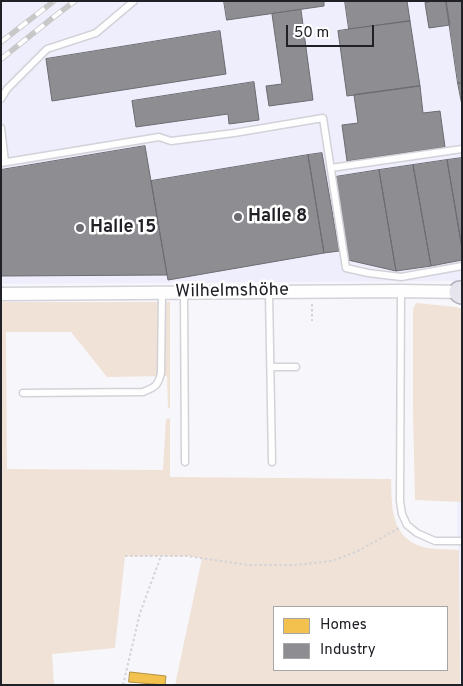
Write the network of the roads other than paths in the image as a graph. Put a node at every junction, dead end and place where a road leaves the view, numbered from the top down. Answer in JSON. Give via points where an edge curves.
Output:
{"nodes":[{"id":1,"x":134,"y":1,"type":"edge"},
{"id":2,"x":1,"y":99,"type":"edge"},
{"id":3,"x":1,"y":128,"type":"edge"},
{"id":4,"x":462,"y":149,"type":"edge"},
{"id":5,"x":3,"y":162,"type":"edge"},
{"id":6,"x":331,"y":168,"type":"junction"},
{"id":7,"x":462,"y":266,"type":"edge"},
{"id":8,"x":401,"y":290,"type":"junction"},
{"id":9,"x":270,"y":292,"type":"junction"},
{"id":10,"x":461,"y":292,"type":"edge"},
{"id":11,"x":162,"y":293,"type":"junction"},
{"id":12,"x":184,"y":293,"type":"junction"},
{"id":13,"x":1,"y":294,"type":"edge"},
{"id":14,"x":271,"y":367,"type":"junction"},
{"id":15,"x":296,"y":367,"type":"dead end"},
{"id":16,"x":23,"y":393,"type":"dead end"},
{"id":17,"x":185,"y":462,"type":"dead end"},
{"id":18,"x":272,"y":462,"type":"dead end"},
{"id":19,"x":462,"y":541,"type":"edge"}],
"edges":[{"from":1,"to":2,"type":"lane","via":[[96,33],[47,48]]},
{"from":3,"to":5,"type":"lane"},
{"from":4,"to":6,"type":"lane"},
{"from":5,"to":6,"type":"lane","via":[[159,137],[172,141],[323,118]]},
{"from":6,"to":7,"type":"lane","via":[[346,268],[401,277]]},
{"from":8,"to":9,"type":"street","name":"Wilhelmshöhe"},
{"from":8,"to":10,"type":"street","name":"Wilhelmshöhe"},
{"from":8,"to":19,"type":"lane","via":[[402,514],[417,533],[435,541]]},
{"from":9,"to":12,"type":"street","name":"Wilhelmshöhe"},
{"from":9,"to":14,"type":"lane"},
{"from":11,"to":12,"type":"street","name":"Wilhelmshöhe"},
{"from":11,"to":13,"type":"street","name":"Wilhelmshöhe"},
{"from":11,"to":16,"type":"lane","via":[[161,373],[153,388],[143,392]]},
{"from":12,"to":17,"type":"lane"},
{"from":14,"to":15,"type":"lane"},
{"from":14,"to":18,"type":"lane"}]}
